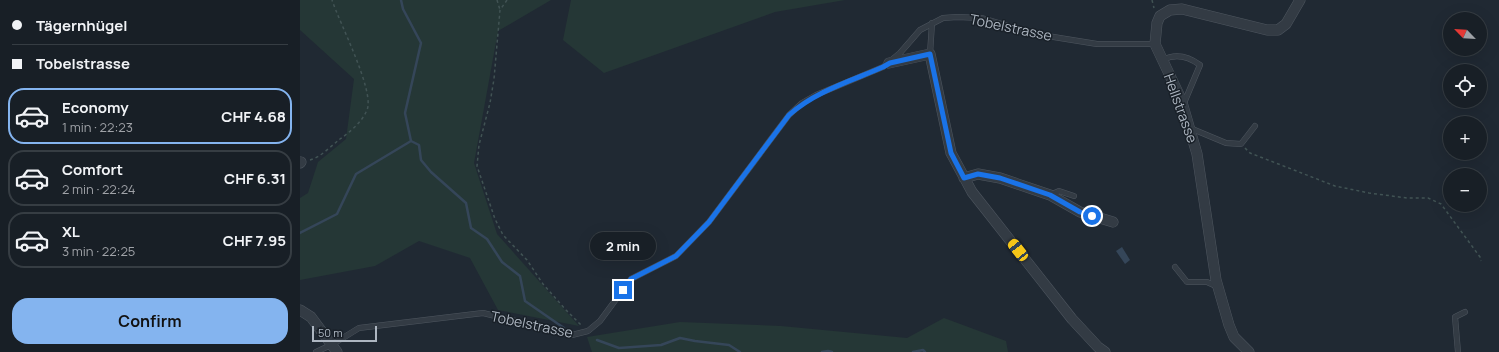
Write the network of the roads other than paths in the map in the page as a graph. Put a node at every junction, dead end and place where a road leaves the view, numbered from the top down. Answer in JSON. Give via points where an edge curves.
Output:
{"nodes":[{"id":1,"x":1300,"y":0,"type":"edge"},
{"id":2,"x":932,"y":23,"type":"junction"},
{"id":3,"x":1155,"y":44,"type":"junction"},
{"id":4,"x":930,"y":54,"type":"junction"},
{"id":5,"x":1163,"y":60,"type":"junction"},
{"id":6,"x":890,"y":63,"type":"junction"},
{"id":7,"x":1183,"y":105,"type":"junction"},
{"id":8,"x":1255,"y":126,"type":"dead end"},
{"id":9,"x":1189,"y":128,"type":"junction"},
{"id":10,"x":964,"y":178,"type":"junction"},
{"id":11,"x":1050,"y":195,"type":"junction"},
{"id":12,"x":1074,"y":196,"type":"dead end"},
{"id":13,"x":1113,"y":222,"type":"dead end"},
{"id":14,"x":1175,"y":267,"type":"dead end"},
{"id":15,"x":1218,"y":287,"type":"junction"},
{"id":16,"x":300,"y":310,"type":"edge"},
{"id":17,"x":1465,"y":312,"type":"dead end"},
{"id":18,"x":335,"y":348,"type":"edge"},
{"id":19,"x":316,"y":352,"type":"edge"},
{"id":20,"x":1105,"y":352,"type":"edge"},
{"id":21,"x":1249,"y":352,"type":"edge"},
{"id":22,"x":1458,"y":352,"type":"edge"}],
"edges":[{"from":1,"to":3,"type":"street","via":[[1286,24],[1278,30],[1267,30],[1182,9],[1170,10],[1160,16]]},
{"from":2,"to":3,"type":"lane","name":"Tobelstrasse","via":[[957,16],[982,18],[1035,34],[1097,44]]},
{"from":2,"to":4,"type":"lane"},
{"from":2,"to":6,"type":"lane","name":"Tobelstrasse","via":[[920,30]]},
{"from":3,"to":5,"type":"street","name":"Hellstrasse"},
{"from":4,"to":6,"type":"street"},
{"from":4,"to":10,"type":"street","via":[[951,153]]},
{"from":5,"to":7,"type":"street","name":"Hellstrasse"},
{"from":5,"to":7,"type":"lane","via":[[1179,56],[1191,58],[1200,65]]},
{"from":6,"to":18,"type":"lane","name":"Tobelstrasse","via":[[802,103],[789,115],[709,222],[676,256],[631,279],[600,321],[588,331],[572,335],[482,313],[359,328]]},
{"from":7,"to":9,"type":"street","name":"Hellstrasse"},
{"from":8,"to":9,"type":"lane","via":[[1241,144],[1226,143]]},
{"from":9,"to":15,"type":"street","name":"Hellstrasse","via":[[1197,154]]},
{"from":10,"to":11,"type":"street","via":[[978,174],[1000,178]]},
{"from":10,"to":20,"type":"street","via":[[972,192],[1072,319]]},
{"from":11,"to":12,"type":"lane","via":[[1059,191]]},
{"from":11,"to":13,"type":"street","via":[[1080,212]]},
{"from":14,"to":15,"type":"lane","via":[[1187,282],[1207,282]]},
{"from":15,"to":21,"type":"street","name":"Hellstrasse","via":[[1234,337]]},
{"from":16,"to":18,"type":"street","via":[[311,317]]},
{"from":17,"to":22,"type":"lane","via":[[1455,317]]},
{"from":18,"to":19,"type":"lane","name":"Tobelstrasse"}]}
